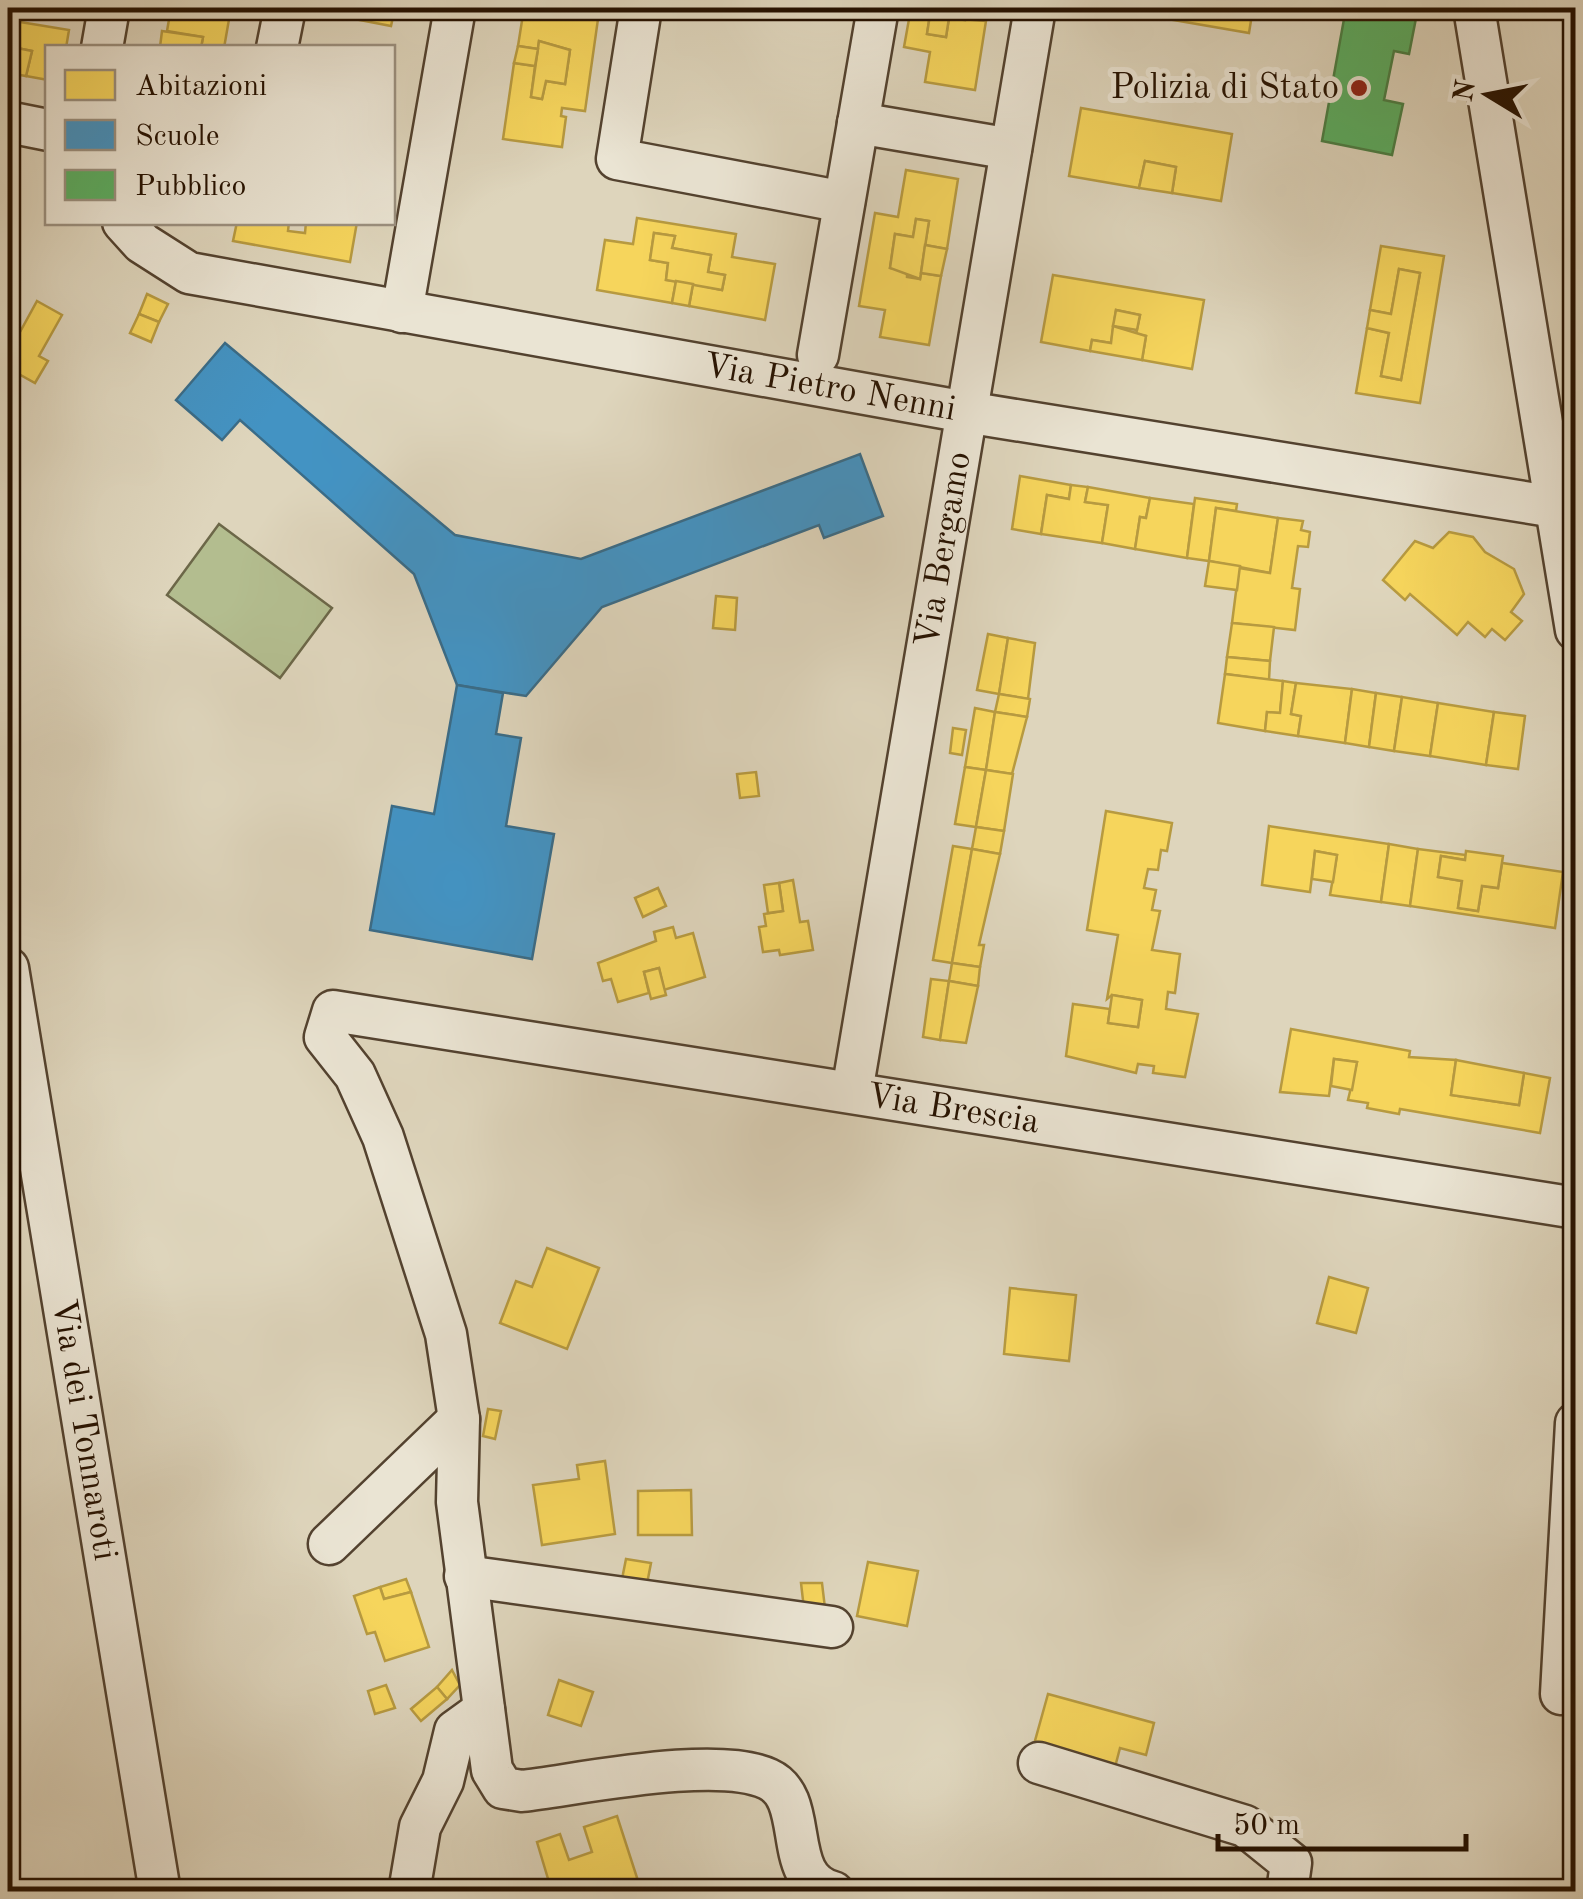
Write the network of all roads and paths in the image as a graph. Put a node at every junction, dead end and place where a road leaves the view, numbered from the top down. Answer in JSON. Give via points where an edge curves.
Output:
{"nodes":[{"id":1,"x":109,"y":8,"type":"edge"},
{"id":2,"x":284,"y":8,"type":"edge"},
{"id":3,"x":455,"y":8,"type":"edge"},
{"id":4,"x":641,"y":8,"type":"edge"},
{"id":5,"x":878,"y":8,"type":"edge"},
{"id":6,"x":1035,"y":8,"type":"edge"},
{"id":7,"x":1474,"y":8,"type":"edge"},
{"id":8,"x":103,"y":45,"type":"edge"},
{"id":9,"x":278,"y":45,"type":"edge"},
{"id":10,"x":8,"y":122,"type":"edge"},
{"id":11,"x":858,"y":123,"type":"junction"},
{"id":12,"x":45,"y":129,"type":"edge"},
{"id":13,"x":1011,"y":148,"type":"junction"},
{"id":14,"x":844,"y":202,"type":"junction"},
{"id":15,"x":126,"y":225,"type":"edge"},
{"id":16,"x":402,"y":312,"type":"junction"},
{"id":17,"x":818,"y":356,"type":"dead end"},
{"id":18,"x":966,"y":412,"type":"junction"},
{"id":19,"x":1555,"y":507,"type":"junction"},
{"id":20,"x":1576,"y":630,"type":"edge"},
{"id":21,"x":8,"y":968,"type":"edge"},
{"id":22,"x":852,"y":1092,"type":"junction"},
{"id":23,"x":1576,"y":1208,"type":"edge"},
{"id":24,"x":459,"y":1418,"type":"junction"},
{"id":25,"x":1576,"y":1423,"type":"edge"},
{"id":26,"x":1574,"y":1500,"type":"edge"},
{"id":27,"x":329,"y":1544,"type":"dead end"},
{"id":28,"x":465,"y":1576,"type":"junction"},
{"id":29,"x":832,"y":1627,"type":"dead end"},
{"id":30,"x":1561,"y":1694,"type":"dead end"},
{"id":31,"x":484,"y":1710,"type":"junction"},
{"id":32,"x":1039,"y":1763,"type":"dead end"},
{"id":33,"x":160,"y":1892,"type":"edge"},
{"id":34,"x":409,"y":1892,"type":"edge"},
{"id":35,"x":833,"y":1892,"type":"edge"},
{"id":36,"x":1287,"y":1892,"type":"edge"}],
"edges":[{"from":1,"to":8,"type":"street"},
{"from":2,"to":9,"type":"street"},
{"from":3,"to":16,"type":"street"},
{"from":4,"to":14,"type":"street","via":[[616,159]]},
{"from":5,"to":11,"type":"street"},
{"from":6,"to":13,"type":"street","name":"Via Bergamo"},
{"from":7,"to":19,"type":"street"},
{"from":10,"to":12,"type":"street"},
{"from":11,"to":13,"type":"street"},
{"from":11,"to":14,"type":"street"},
{"from":13,"to":18,"type":"street","name":"Via Bergamo"},
{"from":14,"to":17,"type":"street"},
{"from":15,"to":16,"type":"street","name":"Via Pietro Nenni","via":[[189,273]]},
{"from":16,"to":18,"type":"street","name":"Via Pietro Nenni"},
{"from":18,"to":19,"type":"street","name":"Via Pietro Nenni"},
{"from":18,"to":22,"type":"street","name":"Via Bergamo"},
{"from":19,"to":20,"type":"street"},
{"from":21,"to":33,"type":"street","name":"Via dei Tonnaroti"},
{"from":22,"to":23,"type":"street","name":"Via Brescia"},
{"from":22,"to":24,"type":"street","name":"Via Brescia","via":[[332,1011],[325,1037],[355,1075],[383,1137],[446,1334]]},
{"from":24,"to":27,"type":"street"},
{"from":24,"to":28,"type":"street","via":[[457,1502]]},
{"from":25,"to":26,"type":"street"},
{"from":26,"to":30,"type":"street"},
{"from":28,"to":29,"type":"street"},
{"from":28,"to":31,"type":"street"},
{"from":31,"to":34,"type":"street","via":[[456,1732],[443,1781],[420,1827]]},
{"from":31,"to":35,"type":"street","via":[[492,1770],[502,1788],[716,1768],[770,1779],[791,1802],[797,1854],[823,1889]]},
{"from":32,"to":36,"type":"street","via":[[1245,1826],[1291,1863]]}]}
